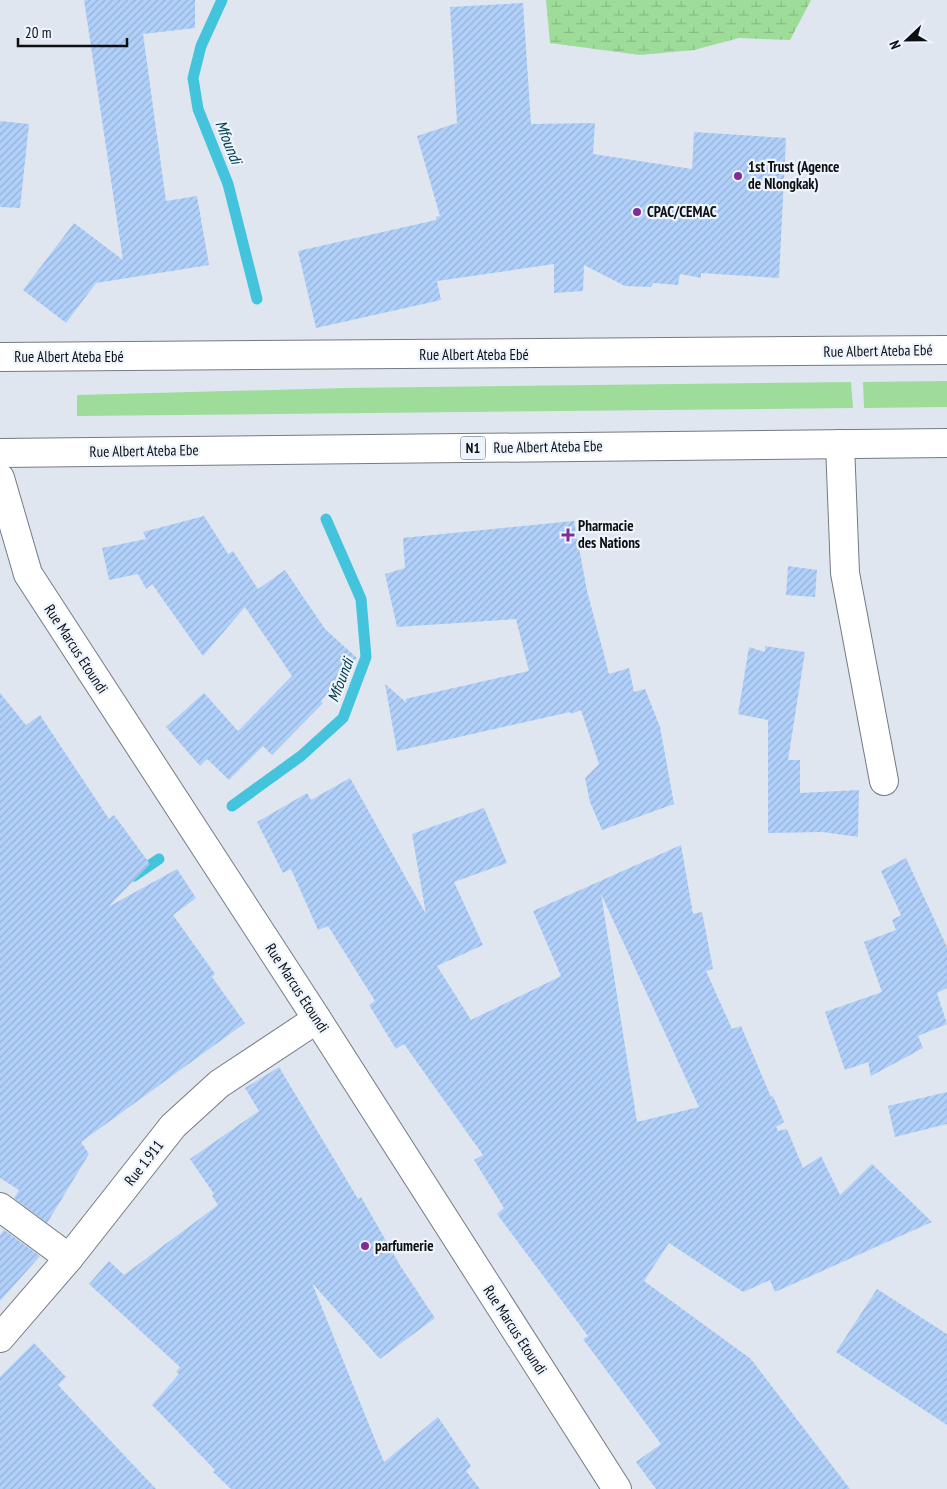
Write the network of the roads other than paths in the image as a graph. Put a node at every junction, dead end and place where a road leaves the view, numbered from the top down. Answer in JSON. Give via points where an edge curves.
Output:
{"nodes":[{"id":1,"x":947,"y":350,"type":"edge"},
{"id":2,"x":0,"y":358,"type":"edge"},
{"id":3,"x":947,"y":443,"type":"edge"},
{"id":4,"x":840,"y":444,"type":"junction"},
{"id":5,"x":0,"y":452,"type":"edge"},
{"id":6,"x":0,"y":478,"type":"edge"},
{"id":7,"x":884,"y":781,"type":"dead end"},
{"id":8,"x":317,"y":1019,"type":"junction"},
{"id":9,"x":0,"y":1207,"type":"edge"},
{"id":10,"x":69,"y":1258,"type":"junction"},
{"id":11,"x":0,"y":1338,"type":"edge"},
{"id":12,"x":616,"y":1489,"type":"edge"}],
"edges":[{"from":1,"to":2,"type":"main road","name":"Rue Albert Ateba Ebé"},
{"from":3,"to":4,"type":"main road","name":"Rue Albert Ateba Ebe","number":"N1"},
{"from":4,"to":5,"type":"main road","name":"Rue Albert Ateba Ebe","number":"N1"},
{"from":4,"to":7,"type":"main road","via":[[845,573]]},
{"from":6,"to":8,"type":"main road","name":"Rue Marcus Etoundi","via":[[28,574]]},
{"from":8,"to":10,"type":"main road","name":"Rue 1.911","via":[[220,1084],[174,1126]]},
{"from":8,"to":12,"type":"main road","name":"Rue Marcus Etoundi"},
{"from":9,"to":10,"type":"main road"},
{"from":10,"to":11,"type":"main road","name":"Rue 1.911"}]}
